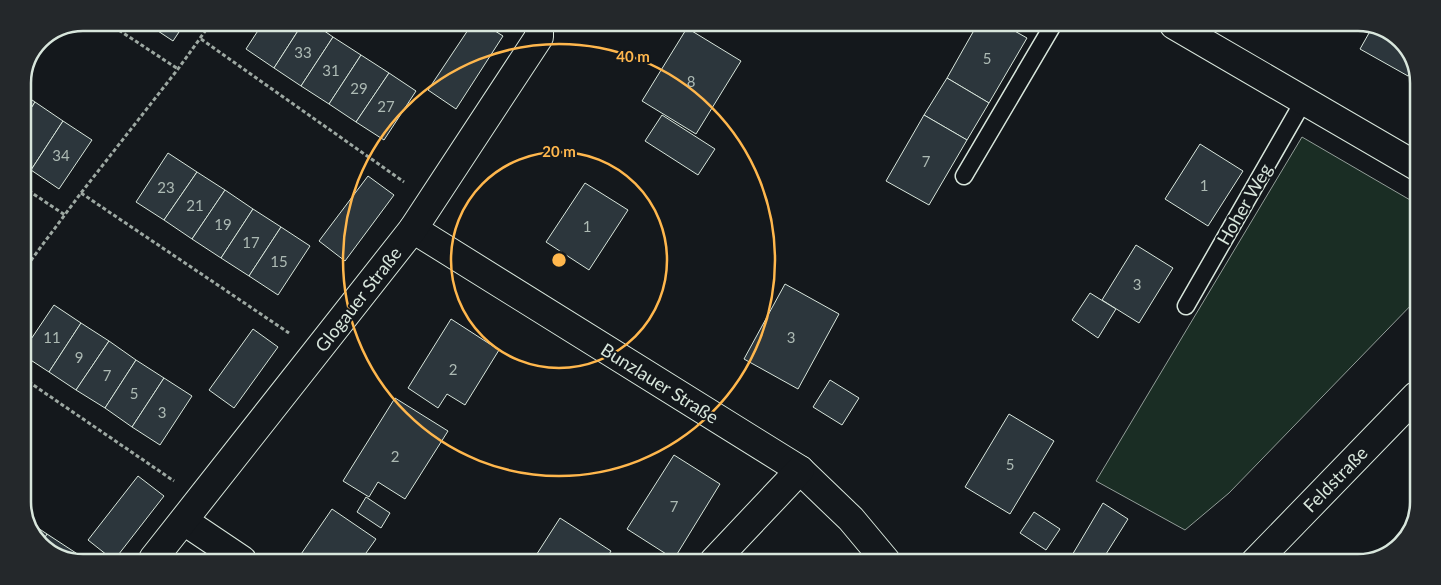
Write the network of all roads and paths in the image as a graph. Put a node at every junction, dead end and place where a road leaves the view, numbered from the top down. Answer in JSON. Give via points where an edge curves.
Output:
{"nodes":[{"id":1,"x":120,"y":31,"type":"edge"},
{"id":2,"x":206,"y":31,"type":"edge"},
{"id":3,"x":539,"y":31,"type":"edge"},
{"id":4,"x":1049,"y":31,"type":"edge"},
{"id":5,"x":1184,"y":31,"type":"edge"},
{"id":6,"x":201,"y":38,"type":"junction"},
{"id":7,"x":178,"y":69,"type":"junction"},
{"id":8,"x":1303,"y":102,"type":"junction"},
{"id":9,"x":1410,"y":162,"type":"edge"},
{"id":10,"x":964,"y":176,"type":"dead end"},
{"id":11,"x":31,"y":192,"type":"edge"},
{"id":12,"x":81,"y":193,"type":"junction"},
{"id":13,"x":431,"y":201,"type":"junction"},
{"id":14,"x":65,"y":215,"type":"junction"},
{"id":15,"x":413,"y":229,"type":"junction"},
{"id":16,"x":31,"y":260,"type":"edge"},
{"id":17,"x":1186,"y":306,"type":"dead end"},
{"id":18,"x":317,"y":352,"type":"junction"},
{"id":19,"x":31,"y":383,"type":"edge"},
{"id":20,"x":1410,"y":402,"type":"edge"},
{"id":21,"x":800,"y":470,"type":"junction"},
{"id":22,"x":201,"y":500,"type":"junction"},
{"id":23,"x":184,"y":521,"type":"junction"},
{"id":24,"x":157,"y":554,"type":"edge"},
{"id":25,"x":233,"y":554,"type":"edge"},
{"id":26,"x":721,"y":554,"type":"edge"},
{"id":27,"x":880,"y":554,"type":"edge"},
{"id":28,"x":1263,"y":554,"type":"edge"}],
"edges":[{"from":1,"to":7,"type":"path"},
{"from":2,"to":6,"type":"path"},
{"from":3,"to":13,"type":"street","name":"Glogauer Straße","via":[[539,37]]},
{"from":4,"to":10,"type":"lane"},
{"from":5,"to":8,"type":"street"},
{"from":6,"to":7,"type":"path"},
{"from":6,"to":13,"type":"path"},
{"from":7,"to":12,"type":"path"},
{"from":8,"to":9,"type":"street"},
{"from":8,"to":17,"type":"lane","name":"Hoher Weg"},
{"from":11,"to":14,"type":"path"},
{"from":12,"to":14,"type":"path"},
{"from":12,"to":18,"type":"path"},
{"from":13,"to":15,"type":"street","name":"Glogauer Straße"},
{"from":14,"to":16,"type":"path"},
{"from":15,"to":18,"type":"street","name":"Glogauer Straße"},
{"from":15,"to":21,"type":"street","name":"Bunzlauer Straße"},
{"from":18,"to":22,"type":"street","name":"Glogauer Straße"},
{"from":19,"to":22,"type":"path"},
{"from":20,"to":28,"type":"street","name":"Feldstraße"},
{"from":21,"to":26,"type":"street"},
{"from":21,"to":27,"type":"street","name":"Bunzlauer Straße","via":[[851,518]]},
{"from":22,"to":23,"type":"street","name":"Glogauer Straße"},
{"from":23,"to":24,"type":"street","name":"Glogauer Straße"},
{"from":23,"to":25,"type":"street"}]}
